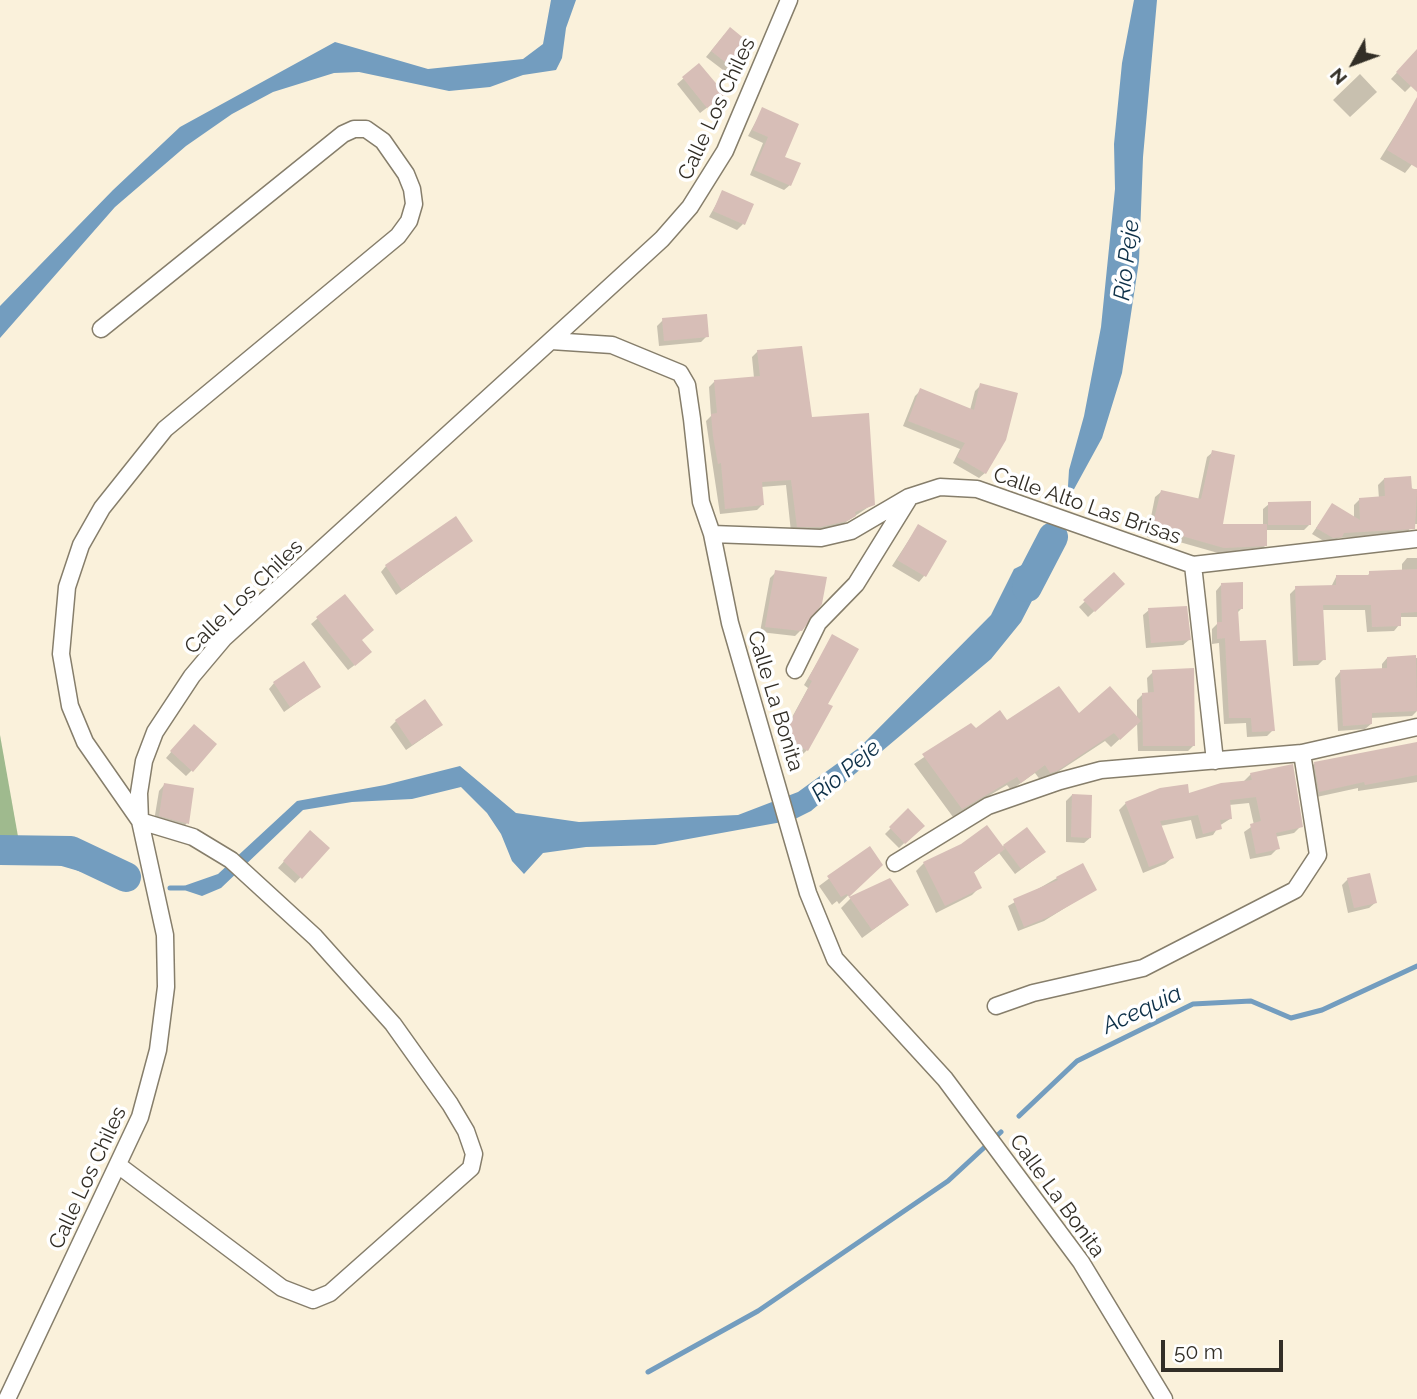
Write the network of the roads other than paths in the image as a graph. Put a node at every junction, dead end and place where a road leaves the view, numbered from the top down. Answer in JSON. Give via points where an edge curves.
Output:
{"nodes":[{"id":1,"x":789,"y":0,"type":"edge"},
{"id":2,"x":101,"y":329,"type":"dead end"},
{"id":3,"x":551,"y":341,"type":"junction"},
{"id":4,"x":909,"y":498,"type":"junction"},
{"id":5,"x":712,"y":534,"type":"junction"},
{"id":6,"x":1417,"y":539,"type":"edge"},
{"id":7,"x":1193,"y":565,"type":"junction"},
{"id":8,"x":795,"y":670,"type":"dead end"},
{"id":9,"x":1417,"y":727,"type":"edge"},
{"id":10,"x":1302,"y":753,"type":"junction"},
{"id":11,"x":1215,"y":761,"type":"junction"},
{"id":12,"x":140,"y":821,"type":"junction"},
{"id":13,"x":895,"y":863,"type":"dead end"},
{"id":14,"x":996,"y":1006,"type":"dead end"},
{"id":15,"x":118,"y":1165,"type":"junction"},
{"id":16,"x":7,"y":1399,"type":"edge"},
{"id":17,"x":1164,"y":1399,"type":"edge"}],
"edges":[{"from":1,"to":3,"type":"street","name":"Calle Los Chiles","via":[[725,150],[700,195],[662,239]]},
{"from":2,"to":12,"type":"street","via":[[354,128],[366,129],[383,141],[406,174],[414,204],[409,222],[398,236],[165,429],[102,508],[82,545],[67,587],[61,654],[70,706],[85,741]]},
{"from":3,"to":5,"type":"street","name":"Calle La Bonita","via":[[612,345],[680,373],[687,385],[701,502]]},
{"from":3,"to":12,"type":"street","name":"Calle Los Chiles","via":[[204,661],[171,705],[149,747],[140,777]]},
{"from":4,"to":5,"type":"street","name":"Calle Alto Las Brisas","via":[[851,531],[821,538]]},
{"from":4,"to":7,"type":"street","name":"Calle Alto Las Brisas","via":[[940,487],[977,489]]},
{"from":4,"to":8,"type":"street","via":[[856,584],[818,623]]},
{"from":5,"to":17,"type":"street","name":"Calle La Bonita","via":[[730,623],[808,892],[835,959],[945,1079],[1081,1262]]},
{"from":6,"to":7,"type":"street","name":"Calle Alto Las Brisas"},
{"from":7,"to":11,"type":"street"},
{"from":9,"to":10,"type":"street"},
{"from":10,"to":11,"type":"street"},
{"from":10,"to":14,"type":"street","via":[[1318,855],[1295,890],[1143,968],[1032,993]]},
{"from":11,"to":13,"type":"street","via":[[1101,770],[1060,781],[988,806]]},
{"from":12,"to":15,"type":"street","name":"Calle Los Chiles","via":[[165,935],[166,987],[144,1106]]},
{"from":12,"to":15,"type":"street","via":[[193,837],[231,860],[315,937],[393,1024],[466,1131],[474,1154],[471,1168],[330,1293],[313,1300],[282,1289]]},
{"from":15,"to":16,"type":"street","name":"Calle Los Chiles"}]}
